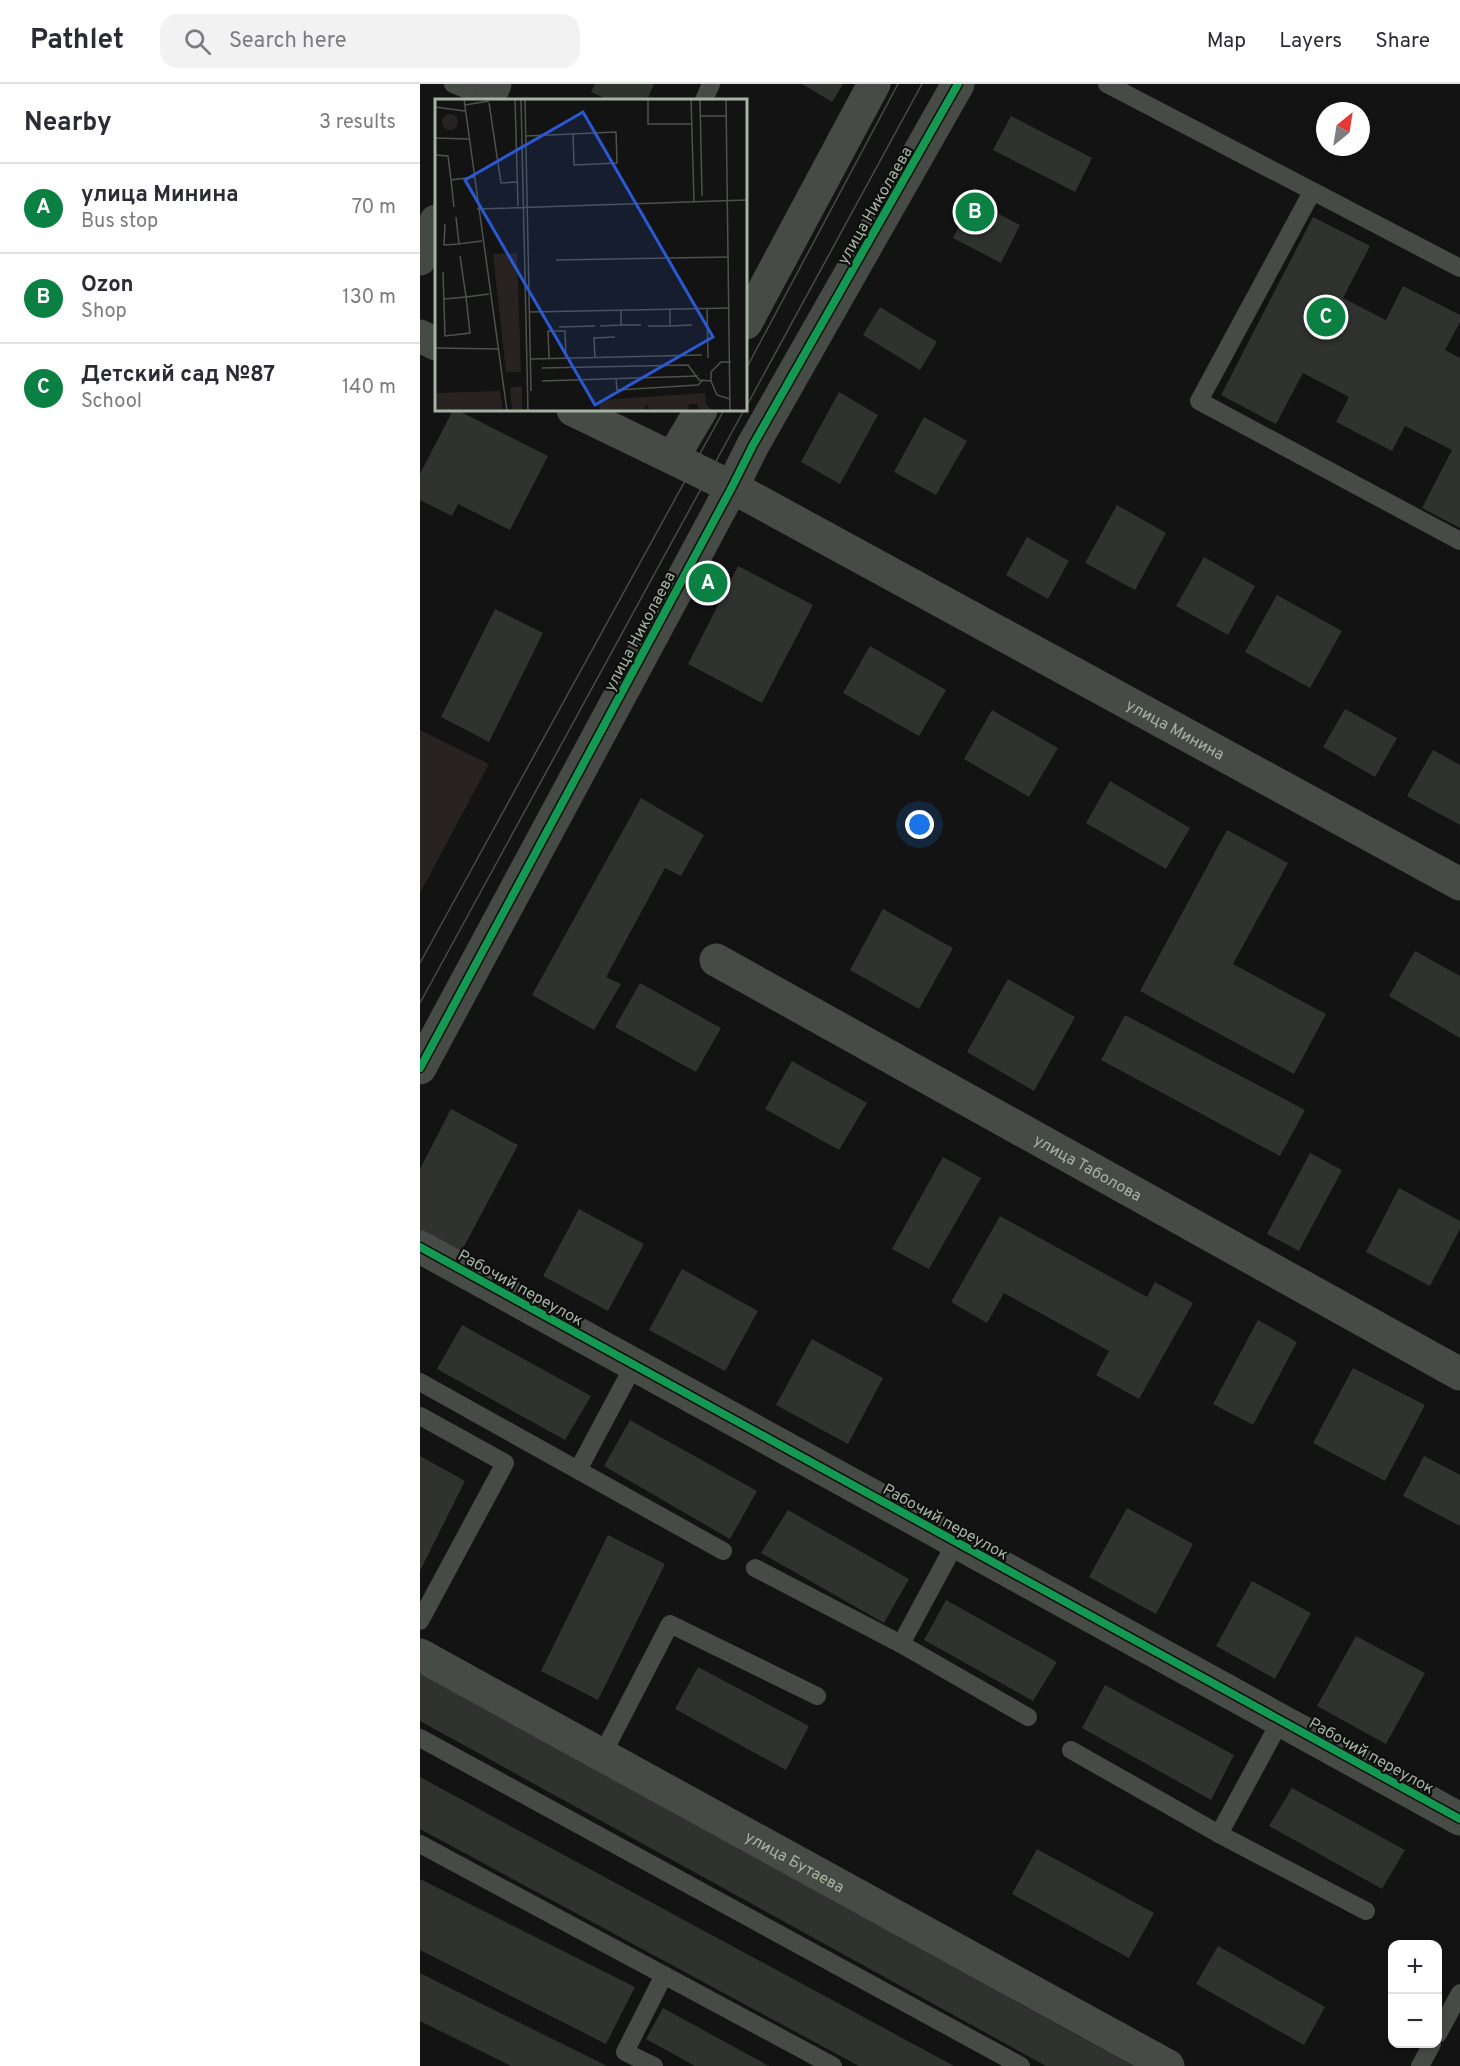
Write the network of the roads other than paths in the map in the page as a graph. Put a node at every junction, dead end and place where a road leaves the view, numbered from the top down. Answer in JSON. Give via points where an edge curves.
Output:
{"nodes":[{"id":1,"x":453,"y":84,"type":"edge"},
{"id":2,"x":711,"y":84,"type":"edge"},
{"id":3,"x":874,"y":84,"type":"edge"},
{"id":4,"x":958,"y":84,"type":"edge"},
{"id":5,"x":1107,"y":84,"type":"edge"},
{"id":6,"x":491,"y":94,"type":"edge"},
{"id":7,"x":704,"y":99,"type":"edge"},
{"id":8,"x":1312,"y":192,"type":"junction"},
{"id":9,"x":435,"y":222,"type":"edge"},
{"id":10,"x":420,"y":259,"type":"edge"},
{"id":11,"x":1460,"y":268,"type":"edge"},
{"id":12,"x":749,"y":306,"type":"edge"},
{"id":13,"x":420,"y":336,"type":"edge"},
{"id":14,"x":435,"y":344,"type":"edge"},
{"id":15,"x":575,"y":411,"type":"edge"},
{"id":16,"x":699,"y":411,"type":"edge"},
{"id":17,"x":673,"y":457,"type":"junction"},
{"id":18,"x":732,"y":487,"type":"junction"},
{"id":19,"x":1460,"y":541,"type":"edge"},
{"id":20,"x":1460,"y":884,"type":"edge"},
{"id":21,"x":716,"y":960,"type":"dead end"},
{"id":22,"x":420,"y":1068,"type":"edge"},
{"id":23,"x":420,"y":1247,"type":"edge"},
{"id":24,"x":634,"y":1365,"type":"junction"},
{"id":25,"x":1460,"y":1374,"type":"edge"},
{"id":26,"x":420,"y":1382,"type":"edge"},
{"id":27,"x":420,"y":1416,"type":"edge"},
{"id":28,"x":578,"y":1470,"type":"junction"},
{"id":29,"x":956,"y":1542,"type":"junction"},
{"id":30,"x":723,"y":1551,"type":"dead end"},
{"id":31,"x":755,"y":1568,"type":"dead end"},
{"id":32,"x":420,"y":1621,"type":"edge"},
{"id":33,"x":900,"y":1644,"type":"junction"},
{"id":34,"x":420,"y":1655,"type":"edge"},
{"id":35,"x":817,"y":1696,"type":"dead end"},
{"id":36,"x":1028,"y":1717,"type":"dead end"},
{"id":37,"x":1281,"y":1720,"type":"junction"},
{"id":38,"x":420,"y":1738,"type":"edge"},
{"id":39,"x":1071,"y":1750,"type":"dead end"},
{"id":40,"x":602,"y":1755,"type":"junction"},
{"id":41,"x":1460,"y":1819,"type":"edge"},
{"id":42,"x":1219,"y":1834,"type":"junction"},
{"id":43,"x":420,"y":1844,"type":"edge"},
{"id":44,"x":1366,"y":1911,"type":"dead end"},
{"id":45,"x":664,"y":1975,"type":"junction"},
{"id":46,"x":1460,"y":1993,"type":"edge"},
{"id":47,"x":1442,"y":2025,"type":"edge"},
{"id":48,"x":1429,"y":2048,"type":"edge"},
{"id":49,"x":654,"y":2066,"type":"edge"},
{"id":50,"x":833,"y":2066,"type":"edge"},
{"id":51,"x":1021,"y":2066,"type":"edge"},
{"id":52,"x":1168,"y":2066,"type":"edge"},
{"id":53,"x":1420,"y":2066,"type":"edge"}],
"edges":[{"from":1,"to":6,"type":"lane"},
{"from":2,"to":7,"type":"lane"},
{"from":3,"to":12,"type":"street"},
{"from":4,"to":18,"type":"street","name":"улица Николаева"},
{"from":5,"to":8,"type":"lane"},
{"from":8,"to":11,"type":"lane"},
{"from":8,"to":19,"type":"lane","via":[[1199,401]]},
{"from":9,"to":10,"type":"main road"},
{"from":13,"to":14,"type":"street"},
{"from":15,"to":17,"type":"street","name":"улица Минина"},
{"from":16,"to":17,"type":"street"},
{"from":17,"to":18,"type":"street","name":"улица Минина"},
{"from":18,"to":20,"type":"street","name":"улица Минина"},
{"from":18,"to":22,"type":"street","name":"улица Николаева"},
{"from":21,"to":25,"type":"street","name":"улица Таболова"},
{"from":23,"to":24,"type":"street","name":"Рабочий переулок"},
{"from":24,"to":28,"type":"lane"},
{"from":24,"to":29,"type":"street","name":"Рабочий переулок"},
{"from":26,"to":28,"type":"lane"},
{"from":27,"to":32,"type":"lane","via":[[505,1463]]},
{"from":28,"to":30,"type":"lane"},
{"from":29,"to":33,"type":"lane"},
{"from":29,"to":37,"type":"street","name":"Рабочий переулок"},
{"from":31,"to":33,"type":"lane"},
{"from":33,"to":36,"type":"lane"},
{"from":34,"to":40,"type":"street","name":"улица Бутаева"},
{"from":35,"to":40,"type":"lane","via":[[670,1624]]},
{"from":37,"to":41,"type":"street","name":"Рабочий переулок"},
{"from":37,"to":42,"type":"lane"},
{"from":38,"to":51,"type":"lane"},
{"from":39,"to":42,"type":"lane"},
{"from":40,"to":52,"type":"street","name":"улица Бутаева"},
{"from":42,"to":44,"type":"lane"},
{"from":43,"to":45,"type":"lane"},
{"from":45,"to":49,"type":"lane","via":[[625,2052]]},
{"from":45,"to":50,"type":"lane"},
{"from":46,"to":47,"type":"lane"},
{"from":48,"to":53,"type":"lane"}]}
